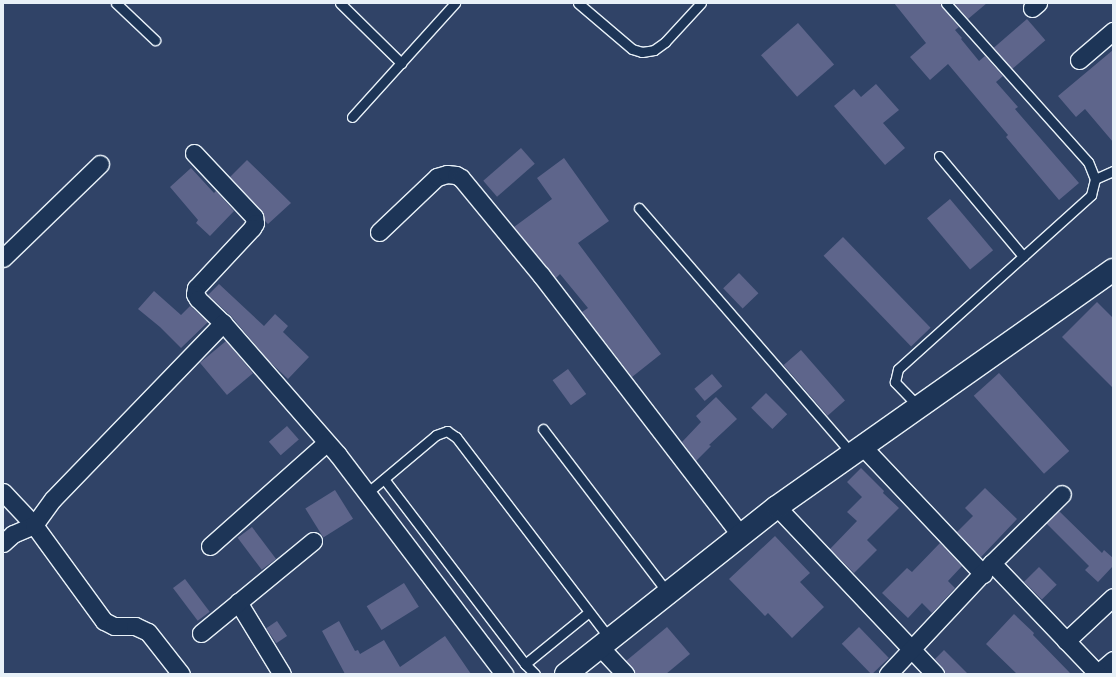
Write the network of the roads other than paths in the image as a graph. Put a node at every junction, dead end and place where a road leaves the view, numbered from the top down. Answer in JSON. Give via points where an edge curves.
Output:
{"nodes":[{"id":1,"x":116,"y":3,"type":"edge"},
{"id":2,"x":340,"y":3,"type":"edge"},
{"id":3,"x":455,"y":3,"type":"edge"},
{"id":4,"x":578,"y":3,"type":"edge"},
{"id":5,"x":700,"y":3,"type":"edge"},
{"id":6,"x":946,"y":3,"type":"edge"},
{"id":7,"x":1113,"y":31,"type":"edge"},
{"id":8,"x":155,"y":40,"type":"dead end"},
{"id":9,"x":1079,"y":60,"type":"dead end"},
{"id":10,"x":401,"y":63,"type":"junction"},
{"id":11,"x":352,"y":117,"type":"dead end"},
{"id":12,"x":194,"y":153,"type":"dead end"},
{"id":13,"x":939,"y":156,"type":"dead end"},
{"id":14,"x":100,"y":164,"type":"dead end"},
{"id":15,"x":1113,"y":171,"type":"edge"},
{"id":16,"x":1095,"y":179,"type":"junction"},
{"id":17,"x":639,"y":208,"type":"dead end"},
{"id":18,"x":379,"y":232,"type":"dead end"},
{"id":19,"x":1023,"y":256,"type":"junction"},
{"id":20,"x":3,"y":258,"type":"edge"},
{"id":21,"x":1113,"y":270,"type":"edge"},
{"id":22,"x":223,"y":323,"type":"junction"},
{"id":23,"x":919,"y":407,"type":"junction"},
{"id":24,"x":543,"y":429,"type":"dead end"},
{"id":25,"x":326,"y":443,"type":"junction"},
{"id":26,"x":858,"y":450,"type":"junction"},
{"id":27,"x":384,"y":479,"type":"junction"},
{"id":28,"x":3,"y":492,"type":"edge"},
{"id":29,"x":367,"y":493,"type":"junction"},
{"id":30,"x":1062,"y":494,"type":"dead end"},
{"id":31,"x":778,"y":507,"type":"junction"},
{"id":32,"x":34,"y":525,"type":"junction"},
{"id":33,"x":741,"y":536,"type":"junction"},
{"id":34,"x":313,"y":541,"type":"dead end"},
{"id":35,"x":3,"y":543,"type":"edge"},
{"id":36,"x":210,"y":546,"type":"dead end"},
{"id":37,"x":987,"y":569,"type":"junction"},
{"id":38,"x":668,"y":593,"type":"junction"},
{"id":39,"x":1113,"y":597,"type":"edge"},
{"id":40,"x":238,"y":602,"type":"junction"},
{"id":41,"x":589,"y":612,"type":"junction"},
{"id":42,"x":201,"y":633,"type":"dead end"},
{"id":43,"x":1066,"y":641,"type":"junction"},
{"id":44,"x":605,"y":643,"type":"junction"},
{"id":45,"x":911,"y":650,"type":"junction"},
{"id":46,"x":1113,"y":660,"type":"edge"},
{"id":47,"x":525,"y":664,"type":"junction"},
{"id":48,"x":181,"y":674,"type":"edge"},
{"id":49,"x":282,"y":674,"type":"edge"},
{"id":50,"x":504,"y":674,"type":"edge"},
{"id":51,"x":535,"y":674,"type":"edge"},
{"id":52,"x":566,"y":674,"type":"edge"},
{"id":53,"x":625,"y":674,"type":"edge"},
{"id":54,"x":888,"y":674,"type":"edge"},
{"id":55,"x":935,"y":674,"type":"edge"},
{"id":56,"x":1098,"y":674,"type":"edge"}],
"edges":[{"from":1,"to":8,"type":"lane"},
{"from":2,"to":10,"type":"lane"},
{"from":3,"to":10,"type":"lane"},
{"from":4,"to":5,"type":"lane","via":[[632,49],[642,52],[654,50],[665,42]]},
{"from":6,"to":16,"type":"lane","via":[[1088,162]]},
{"from":7,"to":9,"type":"street"},
{"from":10,"to":11,"type":"lane"},
{"from":12,"to":22,"type":"street","via":[[254,217],[255,223],[252,228],[196,288],[195,294],[198,299]]},
{"from":13,"to":19,"type":"lane"},
{"from":14,"to":20,"type":"street"},
{"from":15,"to":16,"type":"lane"},
{"from":16,"to":19,"type":"lane","via":[[1091,195]]},
{"from":17,"to":26,"type":"lane"},
{"from":18,"to":33,"type":"street","via":[[436,177],[448,174],[461,178],[541,274]]},
{"from":19,"to":23,"type":"lane","via":[[898,369],[895,382]]},
{"from":21,"to":23,"type":"street"},
{"from":22,"to":25,"type":"street"},
{"from":22,"to":32,"type":"street","via":[[53,499]]},
{"from":23,"to":26,"type":"street"},
{"from":24,"to":38,"type":"lane"},
{"from":25,"to":29,"type":"street"},
{"from":25,"to":36,"type":"street"},
{"from":26,"to":31,"type":"street"},
{"from":26,"to":37,"type":"street"},
{"from":27,"to":29,"type":"lane"},
{"from":27,"to":41,"type":"lane","via":[[436,436],[447,431],[456,437]]},
{"from":27,"to":47,"type":"lane"},
{"from":28,"to":32,"type":"street"},
{"from":29,"to":50,"type":"street"},
{"from":30,"to":37,"type":"street"},
{"from":31,"to":33,"type":"street"},
{"from":31,"to":45,"type":"street"},
{"from":32,"to":35,"type":"street","via":[[13,534]]},
{"from":32,"to":48,"type":"street","via":[[104,621],[114,626],[135,626],[148,632]]},
{"from":33,"to":38,"type":"street"},
{"from":34,"to":40,"type":"street"},
{"from":37,"to":43,"type":"street"},
{"from":37,"to":45,"type":"street"},
{"from":38,"to":44,"type":"street"},
{"from":39,"to":43,"type":"street"},
{"from":40,"to":42,"type":"street"},
{"from":40,"to":49,"type":"street"},
{"from":41,"to":44,"type":"lane"},
{"from":41,"to":47,"type":"lane"},
{"from":43,"to":56,"type":"street"},
{"from":44,"to":52,"type":"street"},
{"from":44,"to":53,"type":"street"},
{"from":45,"to":54,"type":"street"},
{"from":45,"to":55,"type":"street"},
{"from":46,"to":56,"type":"street"},
{"from":47,"to":51,"type":"lane"}]}
